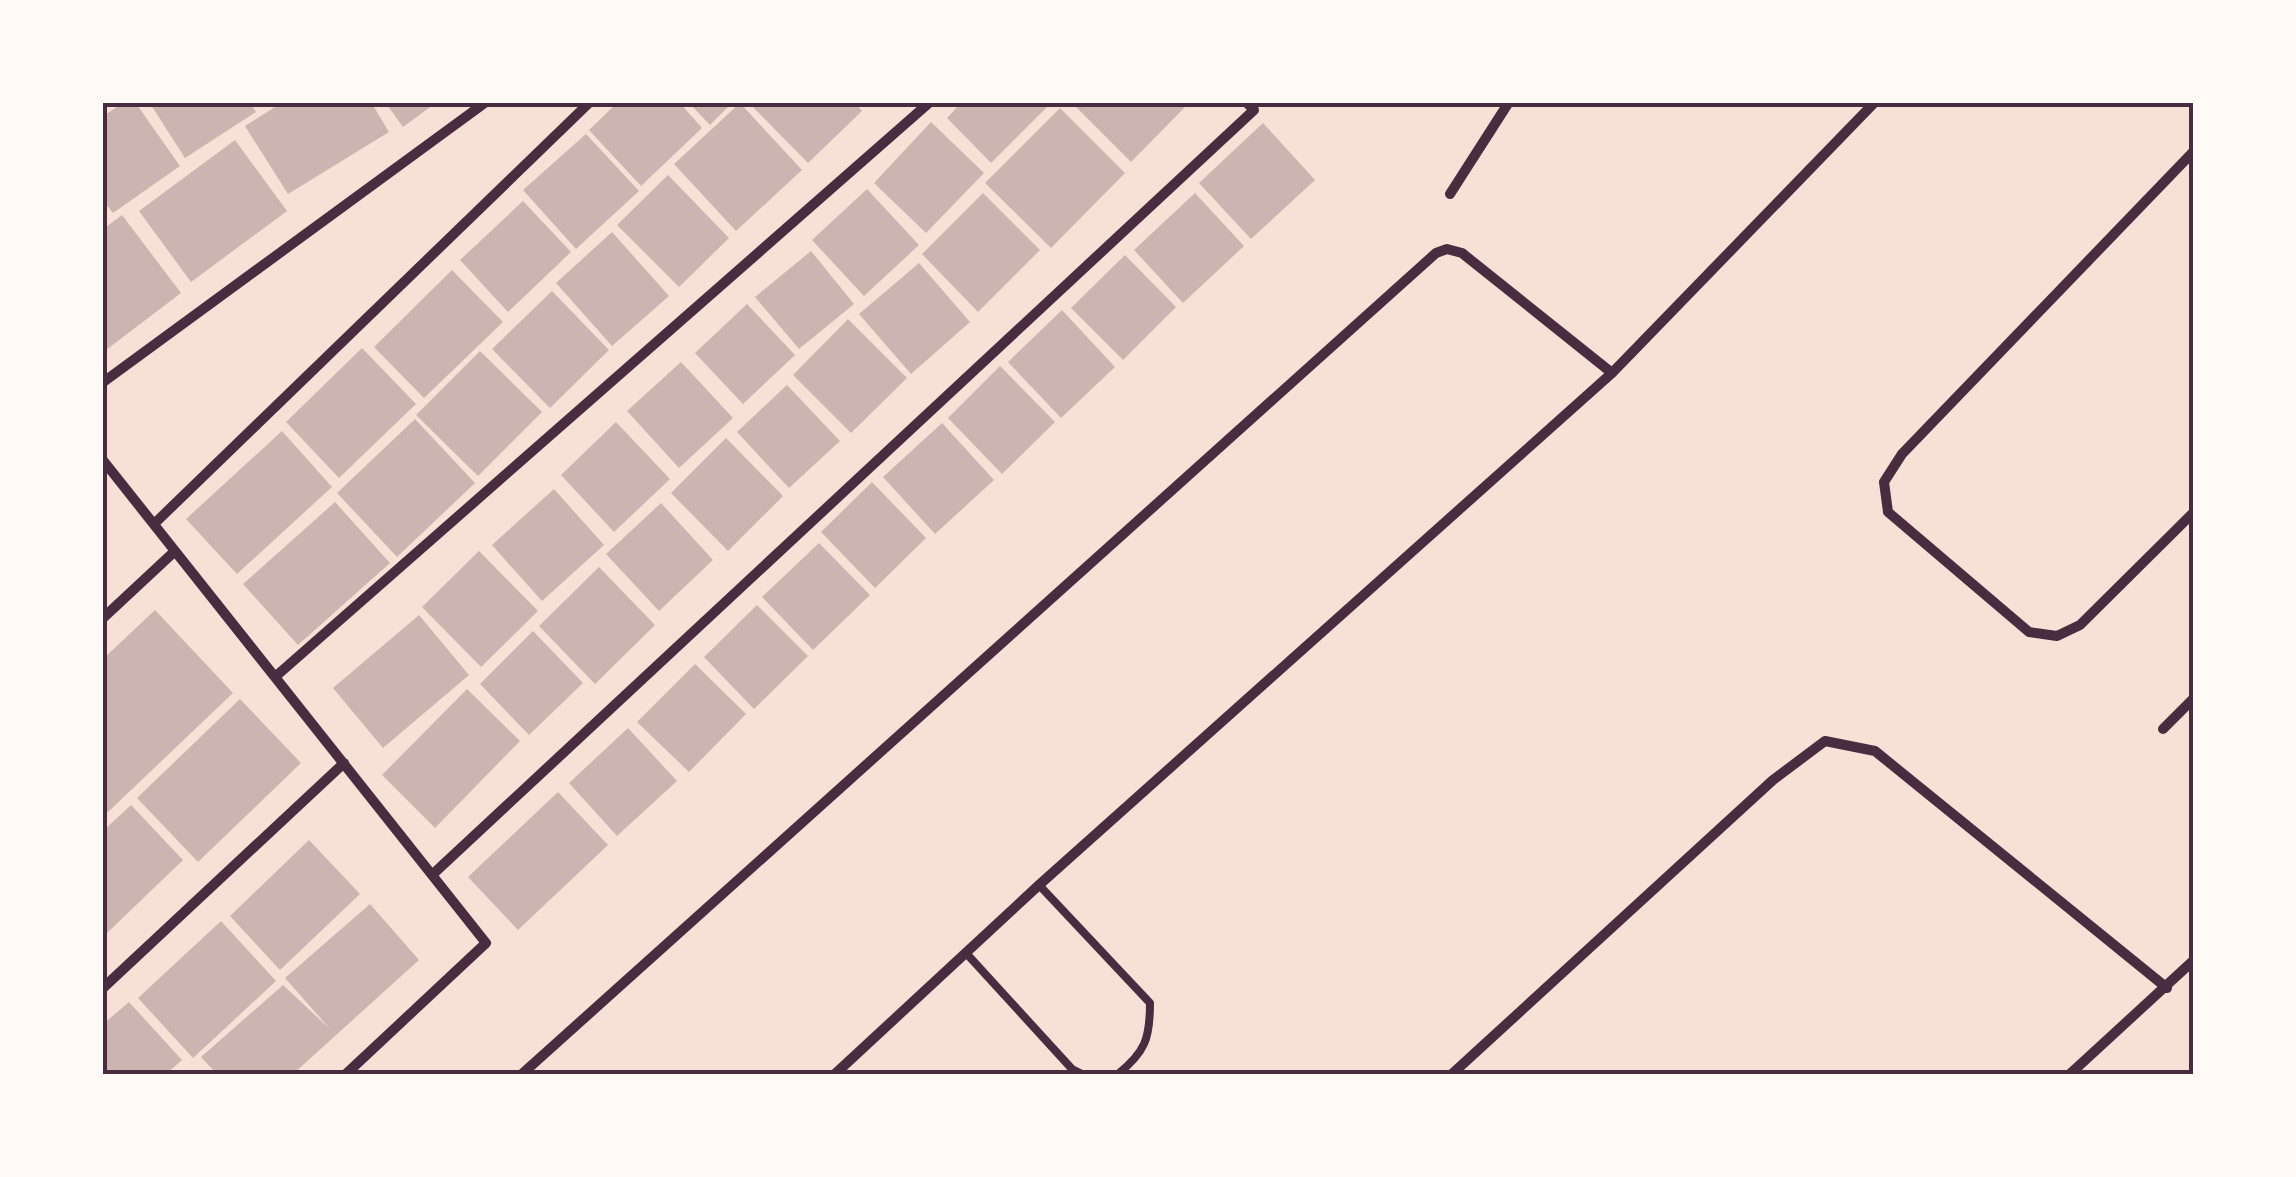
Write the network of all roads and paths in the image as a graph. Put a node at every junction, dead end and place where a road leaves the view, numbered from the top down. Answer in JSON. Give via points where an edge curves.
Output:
{"nodes":[{"id":1,"x":486,"y":102,"type":"edge"},
{"id":2,"x":590,"y":102,"type":"edge"},
{"id":3,"x":930,"y":102,"type":"edge"},
{"id":4,"x":1246,"y":102,"type":"edge"},
{"id":5,"x":1508,"y":102,"type":"edge"},
{"id":6,"x":1875,"y":102,"type":"edge"},
{"id":7,"x":2194,"y":151,"type":"edge"},
{"id":8,"x":1450,"y":194,"type":"dead end"},
{"id":9,"x":1612,"y":372,"type":"junction"},
{"id":10,"x":102,"y":384,"type":"edge"},
{"id":11,"x":102,"y":459,"type":"edge"},
{"id":12,"x":2194,"y":512,"type":"edge"},
{"id":13,"x":154,"y":524,"type":"junction"},
{"id":14,"x":175,"y":551,"type":"junction"},
{"id":15,"x":102,"y":619,"type":"edge"},
{"id":16,"x":275,"y":677,"type":"junction"},
{"id":17,"x":2194,"y":698,"type":"edge"},
{"id":18,"x":2163,"y":729,"type":"dead end"},
{"id":19,"x":344,"y":763,"type":"junction"},
{"id":20,"x":432,"y":875,"type":"junction"},
{"id":21,"x":1040,"y":885,"type":"junction"},
{"id":22,"x":966,"y":953,"type":"junction"},
{"id":23,"x":2194,"y":960,"type":"edge"},
{"id":24,"x":2167,"y":988,"type":"junction"},
{"id":25,"x":102,"y":989,"type":"edge"},
{"id":26,"x":346,"y":1074,"type":"edge"},
{"id":27,"x":522,"y":1074,"type":"edge"},
{"id":28,"x":835,"y":1074,"type":"edge"},
{"id":29,"x":1082,"y":1074,"type":"edge"},
{"id":30,"x":1118,"y":1074,"type":"edge"},
{"id":31,"x":1452,"y":1074,"type":"edge"},
{"id":32,"x":2070,"y":1074,"type":"edge"}],
"edges":[{"from":1,"to":10,"type":"street"},
{"from":2,"to":13,"type":"street"},
{"from":3,"to":16,"type":"street"},
{"from":4,"to":20,"type":"street","via":[[1254,110]]},
{"from":5,"to":8,"type":"street"},
{"from":6,"to":9,"type":"street"},
{"from":7,"to":12,"type":"street","via":[[1902,454],[1884,482],[1888,512],[2029,632],[2057,636],[2080,625]]},
{"from":9,"to":21,"type":"street"},
{"from":9,"to":27,"type":"street","via":[[1462,253],[1436,253]]},
{"from":11,"to":13,"type":"street"},
{"from":13,"to":14,"type":"street"},
{"from":14,"to":15,"type":"street"},
{"from":14,"to":16,"type":"street"},
{"from":16,"to":19,"type":"street"},
{"from":17,"to":18,"type":"street"},
{"from":19,"to":20,"type":"street"},
{"from":19,"to":25,"type":"street"},
{"from":20,"to":26,"type":"street","via":[[486,943]]},
{"from":21,"to":22,"type":"street"},
{"from":21,"to":30,"type":"lane","via":[[1150,1003],[1140,1056]]},
{"from":22,"to":28,"type":"street"},
{"from":22,"to":29,"type":"lane"},
{"from":23,"to":24,"type":"street"},
{"from":24,"to":31,"type":"street","via":[[1874,751],[1825,742],[1773,780]]},
{"from":24,"to":32,"type":"street"}]}
